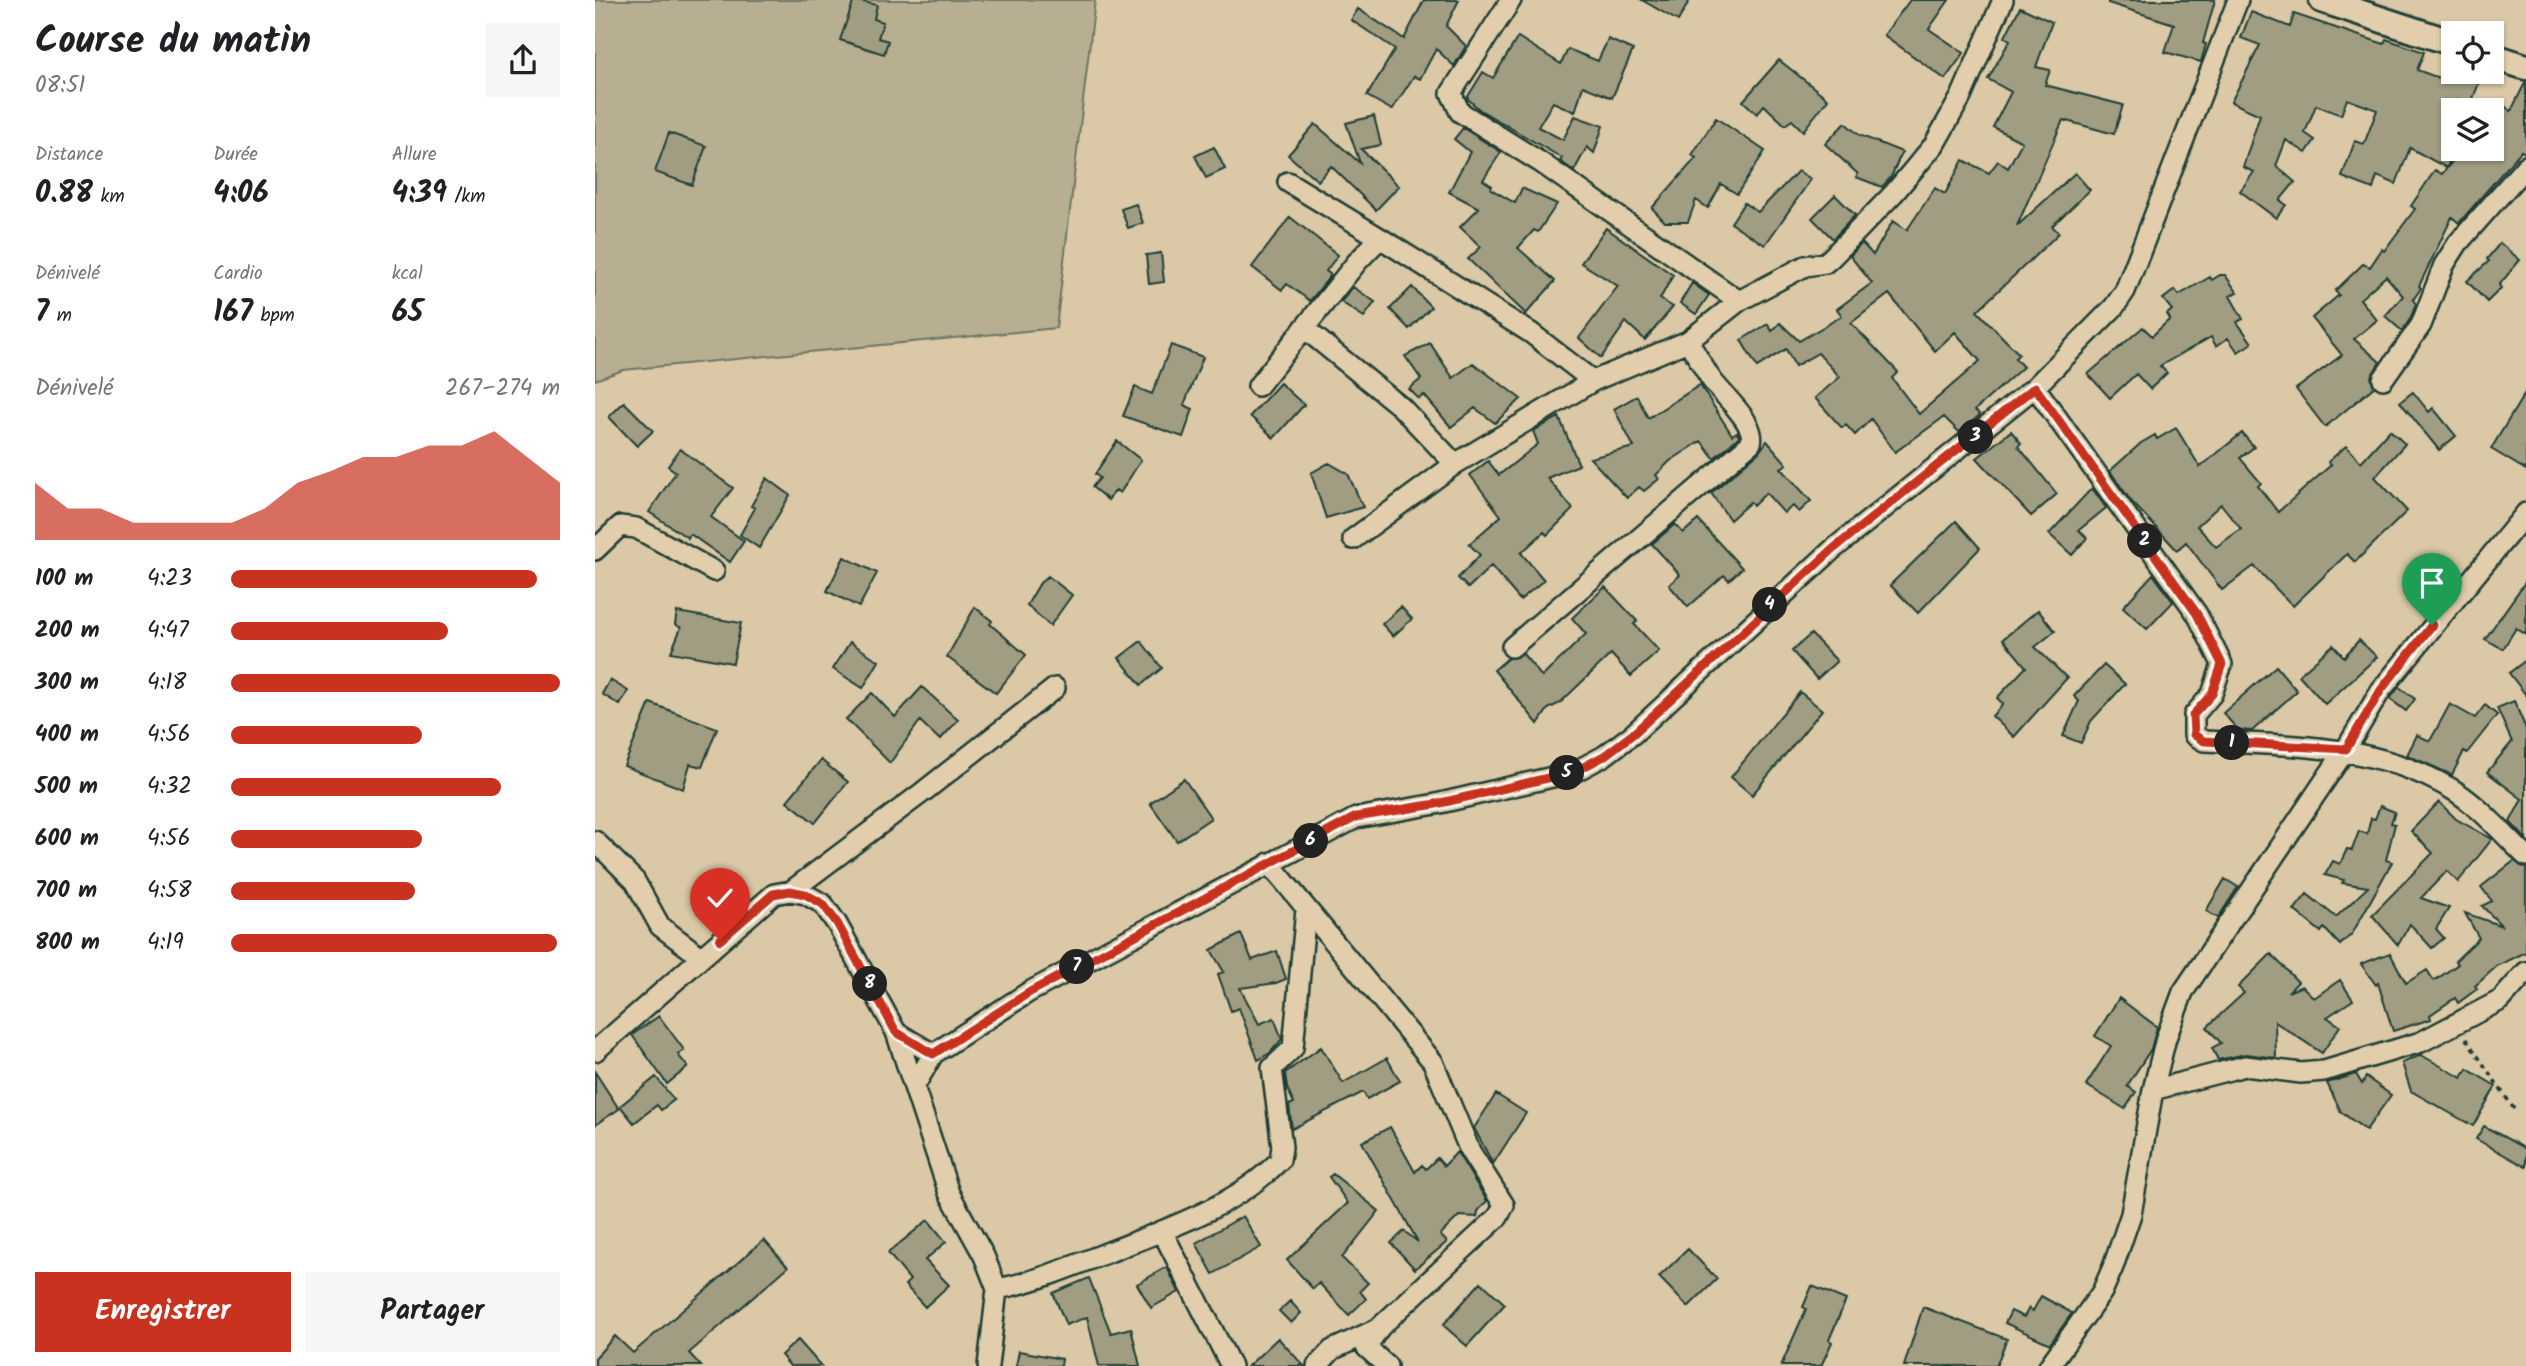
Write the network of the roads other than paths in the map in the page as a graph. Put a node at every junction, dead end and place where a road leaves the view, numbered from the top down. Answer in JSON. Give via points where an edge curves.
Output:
{"nodes":[{"id":1,"x":1511,"y":0,"type":"edge"},
{"id":2,"x":2003,"y":0,"type":"edge"},
{"id":3,"x":2238,"y":0,"type":"edge"},
{"id":4,"x":2322,"y":0,"type":"edge"},
{"id":5,"x":2441,"y":39,"type":"edge"},
{"id":6,"x":2504,"y":60,"type":"edge"},
{"id":7,"x":2526,"y":68,"type":"edge"},
{"id":8,"x":2526,"y":166,"type":"edge"},
{"id":9,"x":1288,"y":182,"type":"dead end"},
{"id":10,"x":1380,"y":239,"type":"junction"},
{"id":11,"x":1739,"y":301,"type":"junction"},
{"id":12,"x":1304,"y":327,"type":"junction"},
{"id":13,"x":1688,"y":341,"type":"junction"},
{"id":14,"x":2383,"y":379,"type":"dead end"},
{"id":15,"x":1593,"y":381,"type":"junction"},
{"id":16,"x":1258,"y":386,"type":"dead end"},
{"id":17,"x":2035,"y":387,"type":"junction"},
{"id":18,"x":1455,"y":464,"type":"junction"},
{"id":19,"x":2526,"y":513,"type":"edge"},
{"id":20,"x":1353,"y":540,"type":"dead end"},
{"id":21,"x":595,"y":550,"type":"edge"},
{"id":22,"x":714,"y":571,"type":"dead end"},
{"id":23,"x":1512,"y":647,"type":"dead end"},
{"id":24,"x":1055,"y":688,"type":"dead end"},
{"id":25,"x":2346,"y":749,"type":"junction"},
{"id":26,"x":595,"y":841,"type":"edge"},
{"id":27,"x":2526,"y":856,"type":"edge"},
{"id":28,"x":1269,"y":863,"type":"junction"},
{"id":29,"x":790,"y":891,"type":"junction"},
{"id":30,"x":1306,"y":909,"type":"junction"},
{"id":31,"x":701,"y":957,"type":"junction"},
{"id":32,"x":2526,"y":972,"type":"edge"},
{"id":33,"x":896,"y":1032,"type":"junction"},
{"id":34,"x":595,"y":1051,"type":"edge"},
{"id":35,"x":933,"y":1054,"type":"junction"},
{"id":36,"x":913,"y":1087,"type":"junction"},
{"id":37,"x":2153,"y":1090,"type":"junction"},
{"id":38,"x":1162,"y":1231,"type":"junction"},
{"id":39,"x":997,"y":1289,"type":"junction"},
{"id":40,"x":1380,"y":1327,"type":"junction"},
{"id":41,"x":2058,"y":1364,"type":"edge"},
{"id":42,"x":988,"y":1366,"type":"edge"},
{"id":43,"x":1231,"y":1366,"type":"edge"},
{"id":44,"x":1317,"y":1366,"type":"edge"},
{"id":45,"x":1387,"y":1366,"type":"edge"}],
"edges":[{"from":1,"to":11,"type":"street","via":[[1451,93],[1453,103]]},
{"from":2,"to":11,"type":"street","via":[[1961,97],[1934,145],[1894,193],[1825,263],[1805,266]]},
{"from":3,"to":17,"type":"street","via":[[2125,291]]},
{"from":4,"to":5,"type":"main road"},
{"from":6,"to":7,"type":"main road"},
{"from":8,"to":14,"type":"street","via":[[2458,243],[2444,265],[2421,325]]},
{"from":9,"to":10,"type":"street"},
{"from":10,"to":12,"type":"street"},
{"from":10,"to":15,"type":"street","via":[[1531,333]]},
{"from":11,"to":13,"type":"street"},
{"from":12,"to":16,"type":"street"},
{"from":12,"to":18,"type":"street","via":[[1401,407]]},
{"from":13,"to":15,"type":"street"},
{"from":13,"to":23,"type":"street","via":[[1748,425],[1751,443]]},
{"from":15,"to":18,"type":"street"},
{"from":17,"to":25,"type":"street","via":[[2197,614],[2222,664],[2212,694],[2193,715],[2194,735],[2204,741]]},
{"from":17,"to":28,"type":"street","via":[[1832,550],[1604,756],[1574,772],[1356,817]]},
{"from":18,"to":20,"type":"street"},
{"from":19,"to":25,"type":"street","via":[[2381,690]]},
{"from":21,"to":22,"type":"street","via":[[620,527],[636,528]]},
{"from":24,"to":29,"type":"street"},
{"from":25,"to":27,"type":"street","via":[[2449,788]]},
{"from":25,"to":37,"type":"street","via":[[2183,992]]},
{"from":26,"to":31,"type":"street","via":[[635,881],[660,926]]},
{"from":28,"to":30,"type":"street"},
{"from":28,"to":35,"type":"street","via":[[1030,992]]},
{"from":29,"to":31,"type":"street","via":[[773,894]]},
{"from":29,"to":33,"type":"street","via":[[823,904]]},
{"from":30,"to":38,"type":"street","via":[[1293,1048],[1272,1068],[1280,1160],[1223,1202]]},
{"from":30,"to":40,"type":"street","via":[[1433,1062],[1470,1152],[1504,1205],[1499,1217]]},
{"from":31,"to":34,"type":"street"},
{"from":32,"to":37,"type":"street","via":[[2501,1000],[2421,1041],[2325,1071],[2245,1066]]},
{"from":33,"to":35,"type":"street"},
{"from":33,"to":36,"type":"street"},
{"from":35,"to":36,"type":"street"},
{"from":36,"to":39,"type":"street","via":[[949,1193]]},
{"from":37,"to":41,"type":"street","via":[[2131,1214],[2113,1267]]},
{"from":38,"to":39,"type":"street","via":[[1029,1283]]},
{"from":38,"to":43,"type":"street"},
{"from":39,"to":42,"type":"street"},
{"from":40,"to":44,"type":"street","via":[[1332,1350]]},
{"from":40,"to":45,"type":"street","via":[[1366,1348]]}]}
